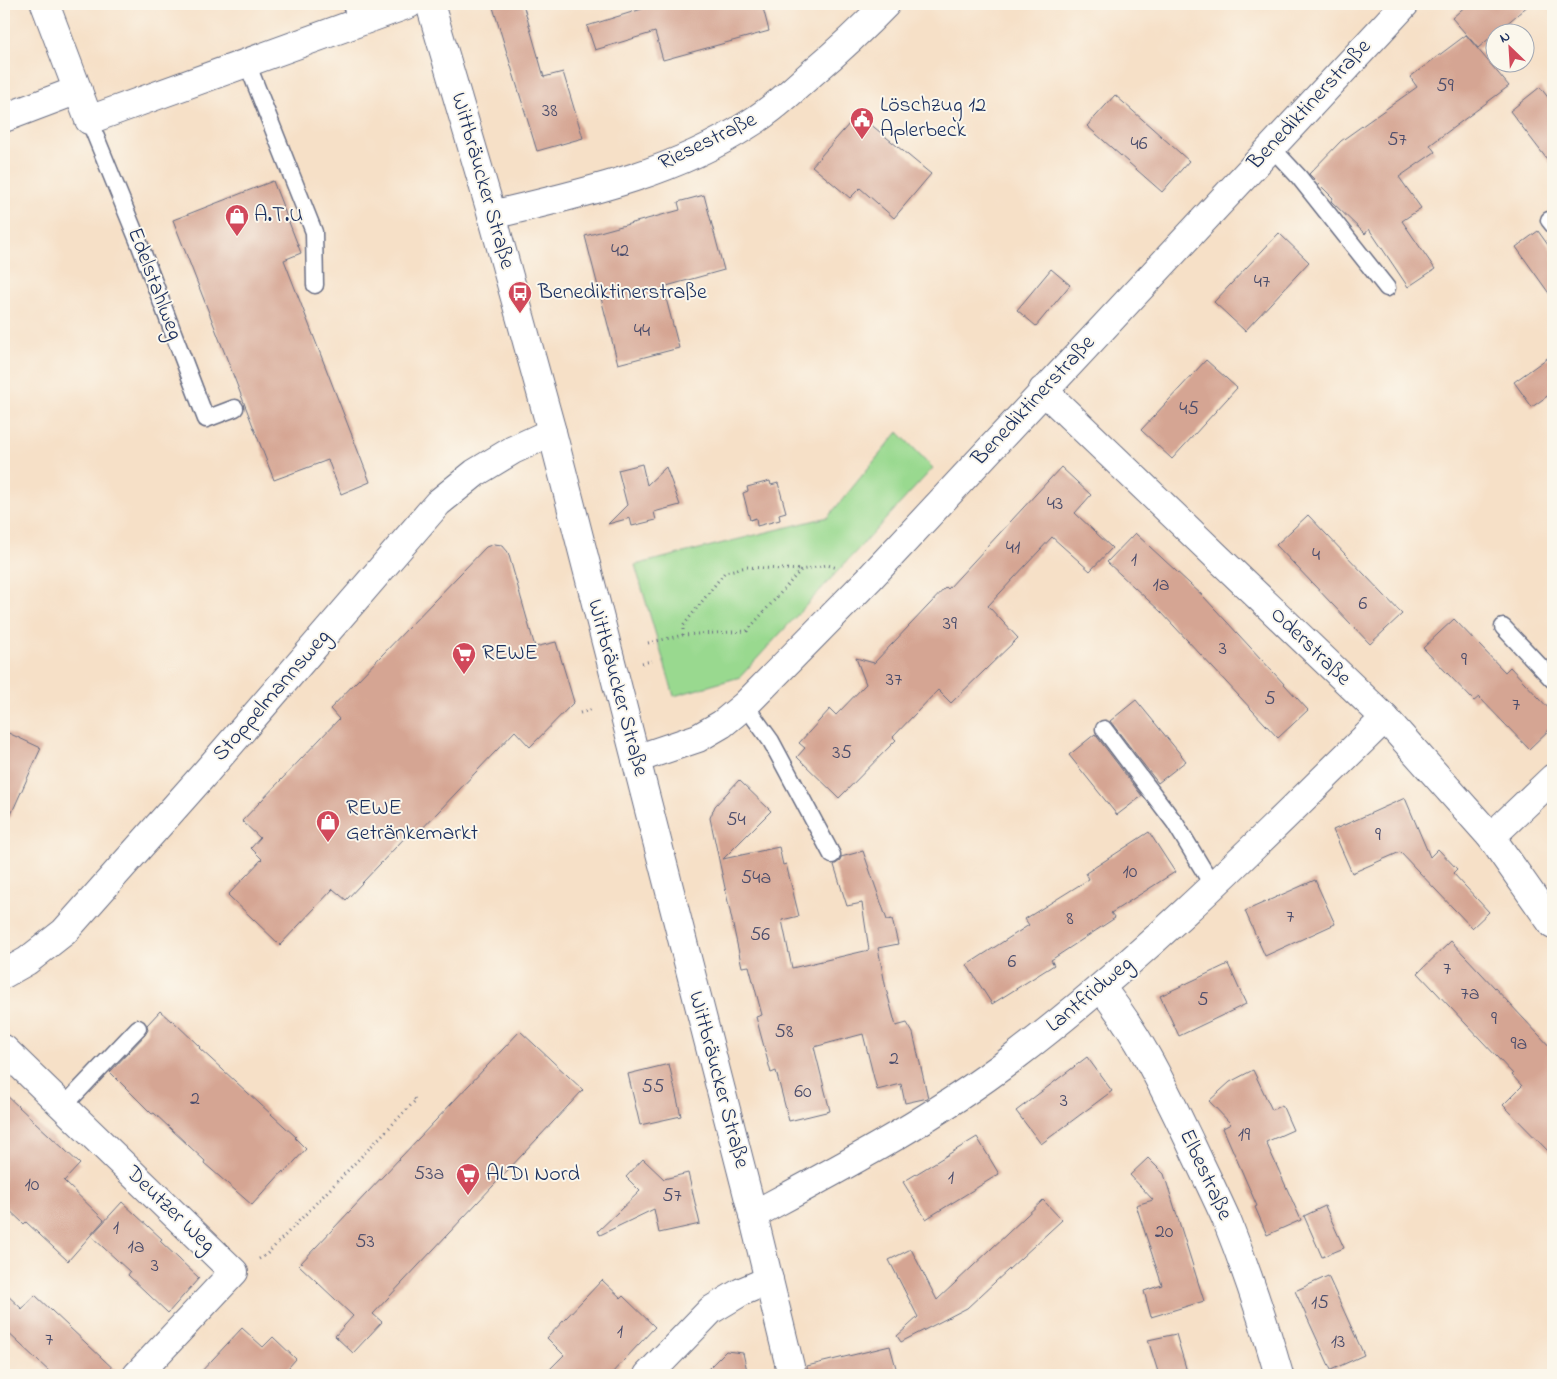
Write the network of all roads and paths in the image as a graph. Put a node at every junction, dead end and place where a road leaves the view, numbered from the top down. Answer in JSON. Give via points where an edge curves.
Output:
{"nodes":[{"id":1,"x":45,"y":4,"type":"edge"},
{"id":2,"x":409,"y":4,"type":"edge"},
{"id":3,"x":430,"y":4,"type":"edge"},
{"id":4,"x":886,"y":4,"type":"edge"},
{"id":5,"x":1404,"y":4,"type":"edge"},
{"id":6,"x":354,"y":13,"type":"edge"},
{"id":7,"x":247,"y":63,"type":"junction"},
{"id":8,"x":78,"y":90,"type":"junction"},
{"id":9,"x":4,"y":118,"type":"edge"},
{"id":10,"x":89,"y":120,"type":"junction"},
{"id":11,"x":1271,"y":147,"type":"junction"},
{"id":12,"x":492,"y":215,"type":"junction"},
{"id":13,"x":315,"y":285,"type":"dead end"},
{"id":14,"x":1387,"y":288,"type":"dead end"},
{"id":15,"x":1043,"y":390,"type":"junction"},
{"id":16,"x":235,"y":408,"type":"dead end"},
{"id":17,"x":552,"y":432,"type":"junction"},
{"id":18,"x":801,"y":570,"type":"junction"},
{"id":19,"x":869,"y":579,"type":"junction"},
{"id":20,"x":1503,"y":627,"type":"dead end"},
{"id":21,"x":683,"y":635,"type":"junction"},
{"id":22,"x":648,"y":642,"type":"dead end"},
{"id":23,"x":1553,"y":680,"type":"edge"},
{"id":24,"x":744,"y":705,"type":"junction"},
{"id":25,"x":594,"y":709,"type":"dead end"},
{"id":26,"x":580,"y":713,"type":"dead end"},
{"id":27,"x":1385,"y":718,"type":"junction"},
{"id":28,"x":1104,"y":729,"type":"dead end"},
{"id":29,"x":636,"y":759,"type":"junction"},
{"id":30,"x":1553,"y":778,"type":"edge"},
{"id":31,"x":1491,"y":837,"type":"junction"},
{"id":32,"x":832,"y":855,"type":"dead end"},
{"id":33,"x":1213,"y":886,"type":"junction"},
{"id":34,"x":1553,"y":925,"type":"edge"},
{"id":35,"x":4,"y":974,"type":"edge"},
{"id":36,"x":1101,"y":988,"type":"junction"},
{"id":37,"x":138,"y":1028,"type":"dead end"},
{"id":38,"x":4,"y":1050,"type":"edge"},
{"id":39,"x":412,"y":1097,"type":"dead end"},
{"id":40,"x":63,"y":1106,"type":"junction"},
{"id":41,"x":753,"y":1215,"type":"junction"},
{"id":42,"x":234,"y":1272,"type":"junction"},
{"id":43,"x":769,"y":1280,"type":"junction"},
{"id":44,"x":137,"y":1375,"type":"edge"},
{"id":45,"x":648,"y":1375,"type":"edge"},
{"id":46,"x":792,"y":1375,"type":"edge"},
{"id":47,"x":1279,"y":1375,"type":"edge"}],
"edges":[{"from":1,"to":8,"type":"street","name":"Edelstahlweg"},
{"from":2,"to":6,"type":"street"},
{"from":3,"to":12,"type":"street","name":"Wittbräucker Straße"},
{"from":4,"to":12,"type":"street","name":"Riesestraße","via":[[774,108],[706,148],[620,182]]},
{"from":5,"to":11,"type":"street","name":"Benediktinerstraße"},
{"from":6,"to":7,"type":"street"},
{"from":7,"to":10,"type":"street"},
{"from":7,"to":13,"type":"lane","via":[[314,232]]},
{"from":8,"to":9,"type":"street"},
{"from":8,"to":10,"type":"street","name":"Edelstahlweg"},
{"from":10,"to":16,"type":"lane","name":"Edelstahlweg","via":[[206,419]]},
{"from":11,"to":14,"type":"lane","via":[[1299,177]]},
{"from":11,"to":15,"type":"street","name":"Benediktinerstraße"},
{"from":12,"to":17,"type":"street","name":"Wittbräucker Straße"},
{"from":15,"to":19,"type":"street","name":"Benediktinerstraße"},
{"from":15,"to":27,"type":"street","name":"Oderstraße"},
{"from":17,"to":29,"type":"street","name":"Wittbräucker Straße"},
{"from":17,"to":35,"type":"street","name":"Stoppelmannsweg","via":[[474,473],[438,503],[64,932],[27,961]]},
{"from":18,"to":19,"type":"path","via":[[827,565]]},
{"from":18,"to":21,"type":"path","via":[[747,631]]},
{"from":18,"to":21,"type":"path","via":[[746,567],[725,572],[683,626]]},
{"from":19,"to":24,"type":"street","name":"Benediktinerstraße"},
{"from":20,"to":23,"type":"lane"},
{"from":21,"to":22,"type":"path"},
{"from":24,"to":29,"type":"street","name":"Benediktinerstraße","via":[[722,724],[698,738]]},
{"from":24,"to":32,"type":"lane","via":[[771,741]]},
{"from":25,"to":26,"type":"path"},
{"from":27,"to":31,"type":"street","name":"Oderstraße"},
{"from":27,"to":33,"type":"street","name":"Lantfridweg"},
{"from":28,"to":33,"type":"lane","via":[[1175,823]]},
{"from":29,"to":41,"type":"street","name":"Wittbräucker Straße"},
{"from":30,"to":31,"type":"street"},
{"from":31,"to":34,"type":"street","name":"Oderstraße"},
{"from":33,"to":36,"type":"street","name":"Lantfridweg"},
{"from":36,"to":41,"type":"street","name":"Lantfridweg","via":[[1012,1059],[918,1124]]},
{"from":36,"to":47,"type":"street","name":"Elbestraße","via":[[1142,1046],[1226,1220],[1266,1328]]},
{"from":37,"to":40,"type":"lane"},
{"from":38,"to":40,"type":"street","name":"Deutzer Weg"},
{"from":39,"to":42,"type":"path","via":[[416,1100],[266,1256]]},
{"from":40,"to":42,"type":"street","name":"Deutzer Weg"},
{"from":41,"to":43,"type":"street","name":"Wittbräucker Straße"},
{"from":42,"to":44,"type":"street","name":"Deutzer Weg"},
{"from":43,"to":45,"type":"street","via":[[711,1310]]},
{"from":43,"to":46,"type":"street","name":"Wittbräucker Straße"}]}
